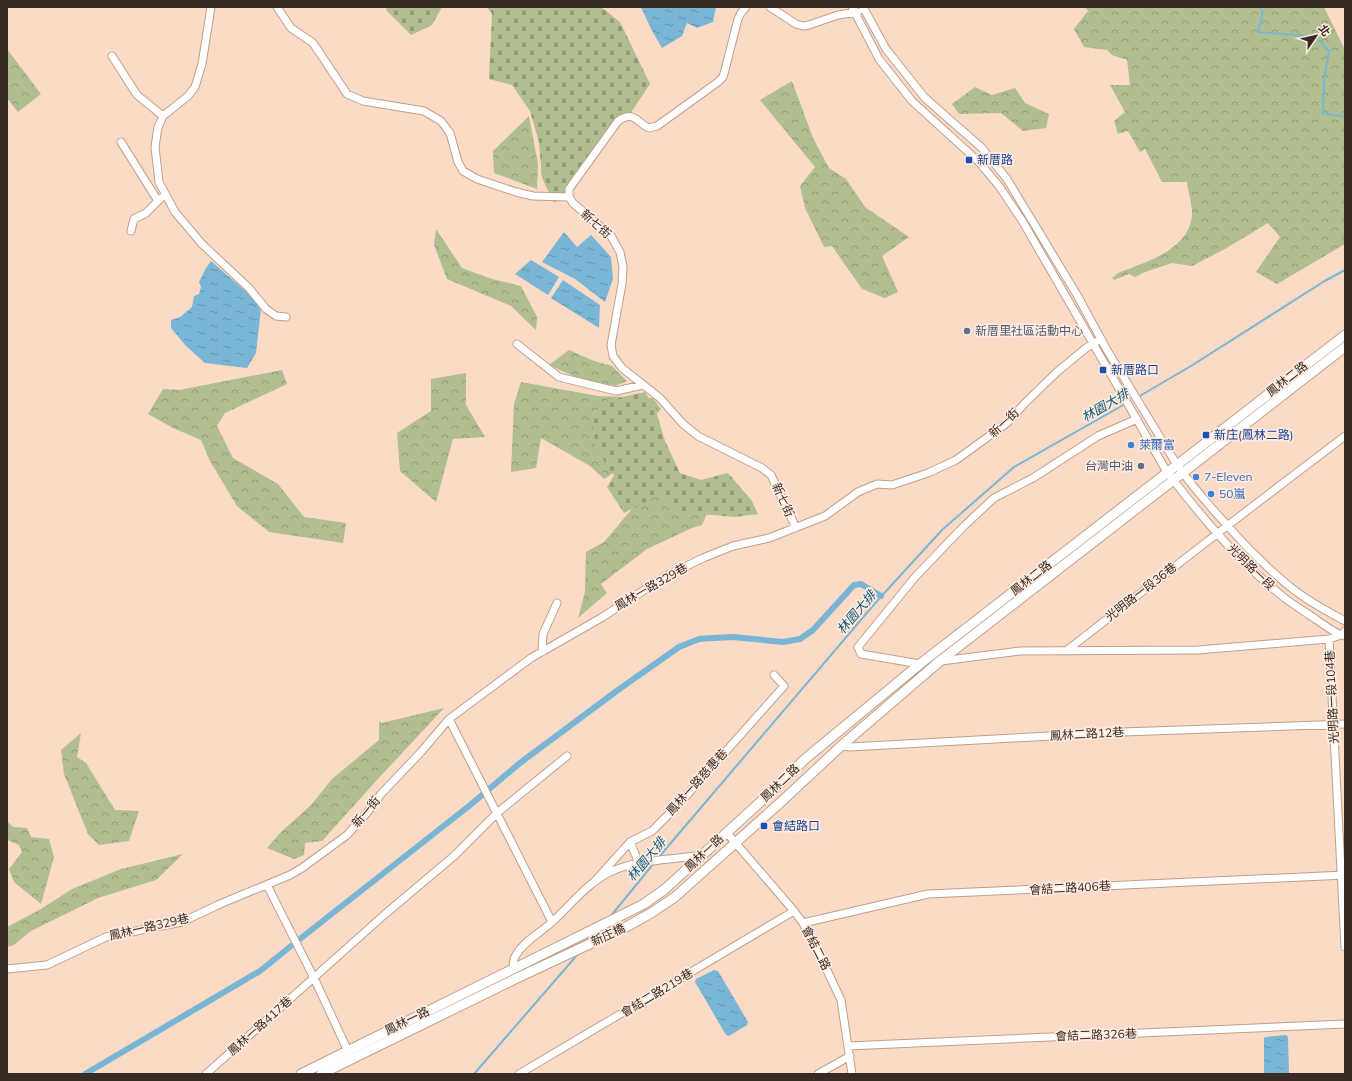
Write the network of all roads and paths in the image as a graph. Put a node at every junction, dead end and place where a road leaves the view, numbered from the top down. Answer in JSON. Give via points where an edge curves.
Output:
{"nodes":[{"id":1,"x":211,"y":7,"type":"edge"},
{"id":2,"x":278,"y":7,"type":"edge"},
{"id":3,"x":746,"y":7,"type":"edge"},
{"id":4,"x":770,"y":7,"type":"edge"},
{"id":5,"x":864,"y":8,"type":"edge"},
{"id":6,"x":854,"y":10,"type":"edge"},
{"id":7,"x":112,"y":56,"type":"dead end"},
{"id":8,"x":163,"y":116,"type":"junction"},
{"id":9,"x":121,"y":142,"type":"dead end"},
{"id":10,"x":165,"y":194,"type":"junction"},
{"id":11,"x":569,"y":197,"type":"junction"},
{"id":12,"x":158,"y":201,"type":"junction"},
{"id":13,"x":131,"y":231,"type":"dead end"},
{"id":14,"x":286,"y":317,"type":"dead end"},
{"id":15,"x":1345,"y":335,"type":"edge"},
{"id":16,"x":1101,"y":339,"type":"junction"},
{"id":17,"x":517,"y":344,"type":"dead end"},
{"id":18,"x":1092,"y":344,"type":"junction"},
{"id":19,"x":1345,"y":347,"type":"edge"},
{"id":20,"x":643,"y":385,"type":"junction"},
{"id":21,"x":1136,"y":418,"type":"junction"},
{"id":22,"x":1345,"y":436,"type":"edge"},
{"id":23,"x":1176,"y":465,"type":"junction"},
{"id":24,"x":1167,"y":472,"type":"junction"},
{"id":25,"x":1183,"y":473,"type":"junction"},
{"id":26,"x":1173,"y":480,"type":"junction"},
{"id":27,"x":892,"y":485,"type":"joint"},
{"id":28,"x":1227,"y":526,"type":"junction"},
{"id":29,"x":796,"y":528,"type":"junction"},
{"id":30,"x":1216,"y":534,"type":"junction"},
{"id":31,"x":557,"y":603,"type":"dead end"},
{"id":32,"x":1345,"y":621,"type":"edge"},
{"id":33,"x":1344,"y":634,"type":"edge"},
{"id":34,"x":1329,"y":639,"type":"junction"},
{"id":35,"x":1066,"y":651,"type":"junction"},
{"id":36,"x":542,"y":652,"type":"junction"},
{"id":37,"x":940,"y":661,"type":"junction"},
{"id":38,"x":920,"y":664,"type":"junction"},
{"id":39,"x":774,"y":675,"type":"dead end"},
{"id":40,"x":449,"y":719,"type":"junction"},
{"id":41,"x":1333,"y":724,"type":"junction"},
{"id":42,"x":1345,"y":724,"type":"edge"},
{"id":43,"x":841,"y":746,"type":"junction"},
{"id":44,"x":567,"y":756,"type":"dead end"},
{"id":45,"x":497,"y":813,"type":"junction"},
{"id":46,"x":727,"y":833,"type":"junction"},
{"id":47,"x":630,"y":842,"type":"junction"},
{"id":48,"x":736,"y":843,"type":"junction"},
{"id":49,"x":702,"y":855,"type":"junction"},
{"id":50,"x":639,"y":863,"type":"junction"},
{"id":51,"x":682,"y":874,"type":"joint"},
{"id":52,"x":1343,"y":875,"type":"edge"},
{"id":53,"x":692,"y":881,"type":"joint"},
{"id":54,"x":594,"y":882,"type":"junction"},
{"id":55,"x":267,"y":885,"type":"junction"},
{"id":56,"x":794,"y":911,"type":"junction"},
{"id":57,"x":552,"y":922,"type":"junction"},
{"id":58,"x":803,"y":923,"type":"junction"},
{"id":59,"x":1345,"y":947,"type":"edge"},
{"id":60,"x":7,"y":970,"type":"edge"},
{"id":61,"x":515,"y":973,"type":"junction"},
{"id":62,"x":314,"y":978,"type":"junction"},
{"id":63,"x":1345,"y":1024,"type":"edge"},
{"id":64,"x":848,"y":1046,"type":"junction"},
{"id":65,"x":348,"y":1051,"type":"junction"},
{"id":66,"x":850,"y":1056,"type":"junction"},
{"id":67,"x":206,"y":1074,"type":"edge"},
{"id":68,"x":301,"y":1074,"type":"edge"},
{"id":69,"x":321,"y":1074,"type":"edge"},
{"id":70,"x":519,"y":1074,"type":"edge"},
{"id":71,"x":818,"y":1074,"type":"edge"},
{"id":72,"x":852,"y":1074,"type":"edge"}],
"edges":[{"from":1,"to":8,"type":"street","via":[[202,64],[195,87]]},
{"from":2,"to":11,"type":"street","via":[[291,28],[313,44],[347,94],[363,101],[424,112],[441,121],[450,133],[463,171],[477,179],[516,192],[533,196]]},
{"from":3,"to":11,"type":"street","via":[[738,19],[725,70],[718,82],[657,126],[648,128],[634,117],[627,116],[618,121],[572,184]]},
{"from":4,"to":6,"type":"street","via":[[803,26]]},
{"from":5,"to":6,"type":"street"},
{"from":5,"to":16,"type":"street","via":[[886,49],[925,98],[982,148],[1007,179]]},
{"from":6,"to":18,"type":"street","via":[[879,59],[912,101],[978,161],[999,186],[1023,222]]},
{"from":7,"to":8,"type":"street","via":[[136,95]]},
{"from":8,"to":10,"type":"street","via":[[155,147],[159,182]]},
{"from":9,"to":12,"type":"street"},
{"from":10,"to":12,"type":"street"},
{"from":10,"to":14,"type":"street","via":[[175,212],[202,244],[249,288],[266,309],[276,316]]},
{"from":11,"to":20,"type":"street","name":"新七街","via":[[611,236],[620,252],[623,267],[622,284],[611,345],[614,356],[622,368]]},
{"from":12,"to":13,"type":"street","via":[[146,213],[134,219]]},
{"from":15,"to":23,"type":"main road","name":"鳳林二路"},
{"from":16,"to":18,"type":"street","name":"新一街"},
{"from":16,"to":23,"type":"street"},
{"from":17,"to":20,"type":"street","via":[[559,377],[616,391]]},
{"from":18,"to":21,"type":"street"},
{"from":18,"to":27,"type":"street","name":"新一街","via":[[1058,372],[1007,423],[985,440],[956,460]]},
{"from":19,"to":25,"type":"main road","name":"鳳林二路"},
{"from":20,"to":29,"type":"street","name":"新七街","via":[[660,398],[683,424],[698,436],[771,475]]},
{"from":21,"to":24,"type":"street"},
{"from":21,"to":38,"type":"street","via":[[1098,436],[1033,478],[994,498],[916,576],[858,647],[861,654]]},
{"from":22,"to":28,"type":"street","name":"光明路一段36巷"},
{"from":23,"to":24,"type":"main road","name":"鳳林二路"},
{"from":23,"to":25,"type":"street"},
{"from":24,"to":26,"type":"street"},
{"from":24,"to":38,"type":"main road","name":"鳳林二路"},
{"from":25,"to":26,"type":"main road","name":"鳳林二路"},
{"from":25,"to":28,"type":"street","name":"光明路一段"},
{"from":26,"to":30,"type":"street","name":"光明路一段"},
{"from":26,"to":37,"type":"main road","name":"鳳林二路"},
{"from":27,"to":29,"type":"street","name":"鳳林一路329巷","via":[[877,484],[858,492],[825,516]]},
{"from":28,"to":30,"type":"street","name":"光明路一段36巷"},
{"from":28,"to":32,"type":"street","name":"光明路一段","via":[[1293,590]]},
{"from":29,"to":36,"type":"street","name":"鳳林一路329巷","via":[[769,538],[733,546],[666,576]]},
{"from":30,"to":33,"type":"street","name":"光明路一段","via":[[1281,596]]},
{"from":30,"to":35,"type":"street","name":"光明路一段36巷"},
{"from":31,"to":36,"type":"street","via":[[543,634]]},
{"from":33,"to":34,"type":"street"},
{"from":34,"to":35,"type":"street","via":[[1198,650]]},
{"from":34,"to":41,"type":"street","name":"光明路一段104巷"},
{"from":35,"to":37,"type":"street","via":[[1020,651]]},
{"from":36,"to":40,"type":"street","name":"鳳林一路329巷"},
{"from":37,"to":43,"type":"main road","name":"鳳林二路"},
{"from":38,"to":46,"type":"main road","name":"鳳林二路","via":[[805,759]]},
{"from":39,"to":47,"type":"street","name":"鳳林一路慈惠巷","via":[[784,686],[679,804],[652,831]]},
{"from":40,"to":45,"type":"street"},
{"from":40,"to":55,"type":"street","name":"新一街","via":[[347,835],[302,868]]},
{"from":41,"to":42,"type":"street","name":"鳳林二路12巷"},
{"from":41,"to":43,"type":"street","name":"鳳林二路12巷"},
{"from":41,"to":52,"type":"street","name":"光明路一段104巷"},
{"from":43,"to":48,"type":"main road","name":"鳳林二路"},
{"from":44,"to":45,"type":"street","name":"鳳林一路417巷"},
{"from":45,"to":57,"type":"street"},
{"from":45,"to":62,"type":"street","name":"鳳林一路417巷","via":[[454,856]]},
{"from":46,"to":48,"type":"street","name":"會結二路"},
{"from":46,"to":49,"type":"main road","name":"鳳林一路"},
{"from":47,"to":50,"type":"street"},
{"from":47,"to":54,"type":"street","name":"鳳林一路慈惠巷"},
{"from":48,"to":53,"type":"main road","name":"鳳林一路"},
{"from":48,"to":56,"type":"street","name":"會結二路"},
{"from":49,"to":50,"type":"street"},
{"from":49,"to":51,"type":"main road","name":"鳳林一路"},
{"from":50,"to":54,"type":"street","via":[[610,872]]},
{"from":51,"to":61,"type":"main road","name":"新庄橋","via":[[644,904]]},
{"from":52,"to":58,"type":"street","name":"會結二路406巷","via":[[928,894]]},
{"from":52,"to":59,"type":"street","name":"光明路一段104巷"},
{"from":53,"to":61,"type":"main road","name":"新庄橋","via":[[675,897],[628,926]]},
{"from":54,"to":57,"type":"street"},
{"from":55,"to":60,"type":"street","name":"鳳林一路329巷","via":[[182,922],[106,937],[47,965]]},
{"from":55,"to":62,"type":"street"},
{"from":56,"to":58,"type":"street","name":"會結二路"},
{"from":56,"to":70,"type":"street","name":"會結二路219巷"},
{"from":57,"to":61,"type":"street","via":[[524,944],[516,955],[513,964]]},
{"from":58,"to":64,"type":"street","name":"會結二路","via":[[841,1000]]},
{"from":61,"to":65,"type":"main road","name":"鳳林一路"},
{"from":61,"to":69,"type":"main road","name":"鳳林一路"},
{"from":62,"to":65,"type":"street"},
{"from":62,"to":67,"type":"street","name":"鳳林一路417巷"},
{"from":63,"to":64,"type":"street","name":"會結二路326巷"},
{"from":64,"to":66,"type":"street","name":"會結二路"},
{"from":65,"to":68,"type":"main road","name":"鳳林一路"},
{"from":66,"to":71,"type":"street"},
{"from":66,"to":72,"type":"street","name":"會結二路"}]}
